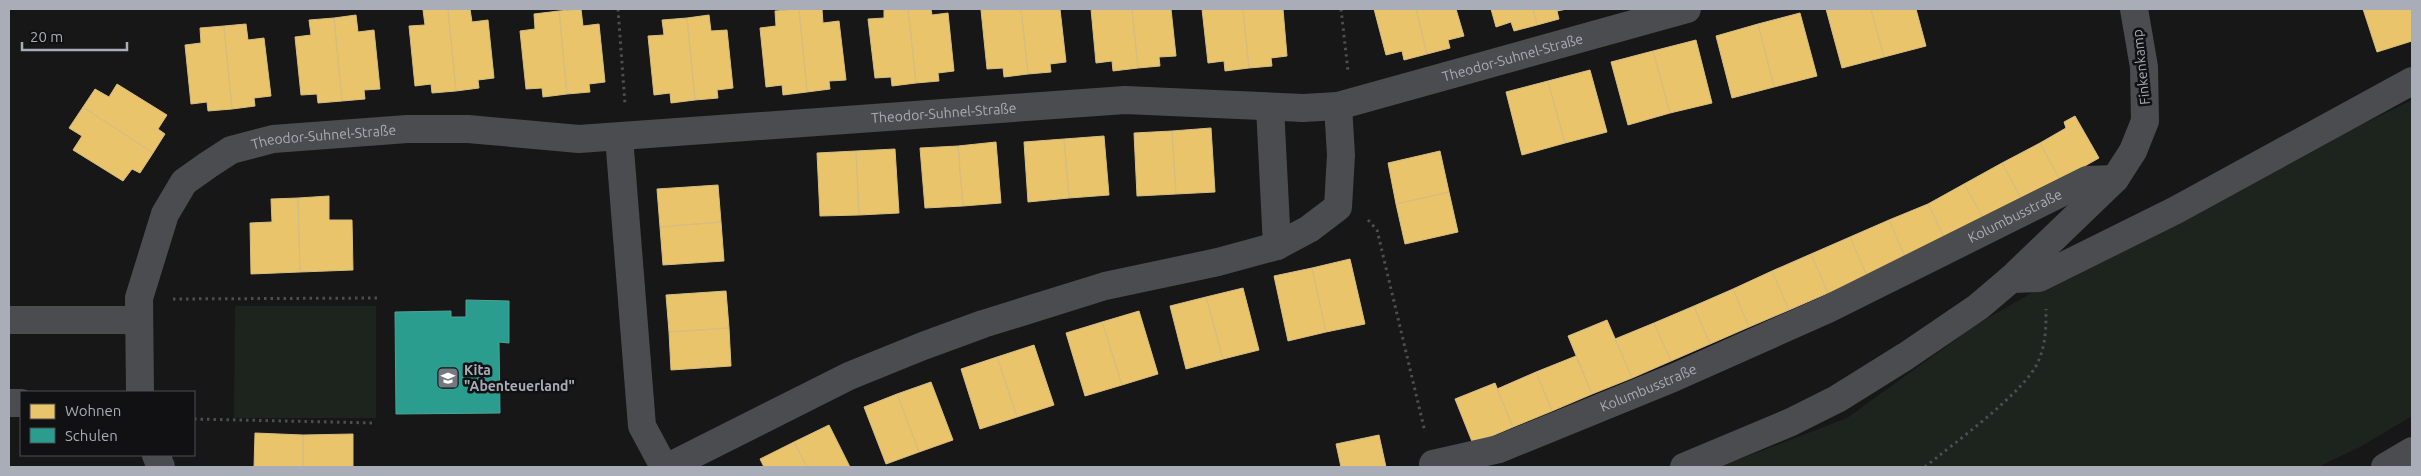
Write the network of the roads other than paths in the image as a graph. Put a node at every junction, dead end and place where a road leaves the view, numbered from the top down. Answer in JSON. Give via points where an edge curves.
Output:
{"nodes":[{"id":1,"x":1687,"y":9,"type":"edge"},
{"id":2,"x":2134,"y":9,"type":"edge"},
{"id":3,"x":2412,"y":81,"type":"edge"},
{"id":4,"x":1345,"y":105,"type":"junction"},
{"id":5,"x":1270,"y":107,"type":"junction"},
{"id":6,"x":623,"y":137,"type":"junction"},
{"id":7,"x":2116,"y":179,"type":"junction"},
{"id":8,"x":1277,"y":246,"type":"junction"},
{"id":9,"x":2011,"y":280,"type":"junction"},
{"id":10,"x":138,"y":309,"type":"junction"},
{"id":11,"x":9,"y":320,"type":"edge"},
{"id":12,"x":140,"y":391,"type":"edge"},
{"id":13,"x":2412,"y":451,"type":"edge"},
{"id":14,"x":1433,"y":464,"type":"road end"},
{"id":15,"x":666,"y":467,"type":"edge"},
{"id":16,"x":1684,"y":467,"type":"edge"},
{"id":17,"x":2385,"y":467,"type":"edge"}],
"edges":[{"from":1,"to":4,"type":"street","name":"Theodor-Suhnel-Straße"},
{"from":2,"to":7,"type":"street","name":"Finkenkamp","via":[[2144,67],[2145,121],[2133,151]]},
{"from":3,"to":9,"type":"street","via":[[2176,210],[2040,278]]},
{"from":4,"to":5,"type":"street","name":"Theodor-Suhnel-Straße"},
{"from":4,"to":8,"type":"street","via":[[1338,207],[1309,229]]},
{"from":5,"to":6,"type":"street","name":"Theodor-Suhnel-Straße","via":[[1125,100]]},
{"from":5,"to":8,"type":"street"},
{"from":6,"to":10,"type":"street","name":"Theodor-Suhnel-Straße","via":[[579,139],[468,129],[407,129],[273,140],[231,150],[184,182],[165,214]]},
{"from":6,"to":15,"type":"street","via":[[642,426]]},
{"from":7,"to":9,"type":"street","name":"Kolumbusstraße"},
{"from":7,"to":14,"type":"street","name":"Kolumbusstraße","via":[[2087,180],[1828,309],[1673,378],[1499,449]]},
{"from":8,"to":15,"type":"street","via":[[1105,286],[966,330],[849,376]]},
{"from":9,"to":16,"type":"street","name":"Kolumbusstraße","via":[[1978,307],[1837,399]]},
{"from":10,"to":11,"type":"street"},
{"from":10,"to":12,"type":"street","name":"Theodor-Suhnel-Straße"},
{"from":13,"to":17,"type":"street"}]}
